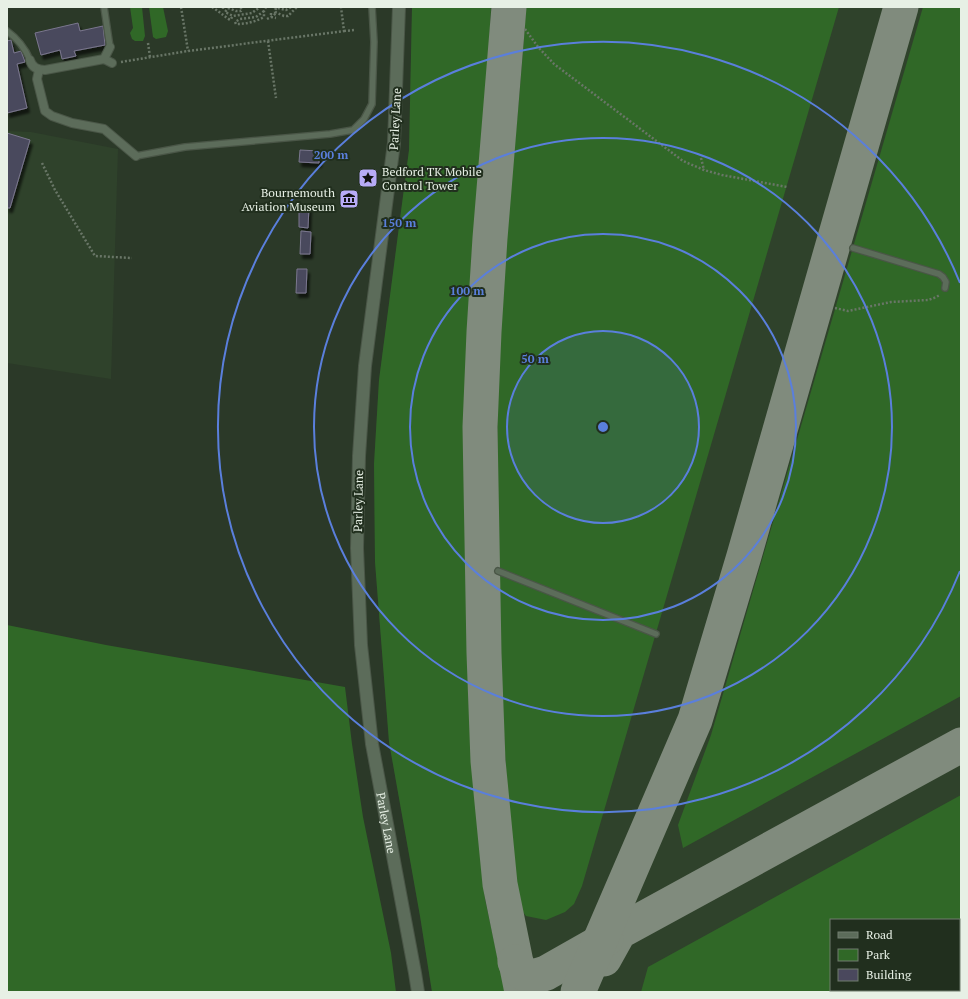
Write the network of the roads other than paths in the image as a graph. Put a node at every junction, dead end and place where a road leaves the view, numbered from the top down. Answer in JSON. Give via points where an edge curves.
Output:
{"nodes":[{"id":1,"x":104,"y":7,"type":"edge"},
{"id":2,"x":372,"y":7,"type":"edge"},
{"id":3,"x":399,"y":7,"type":"edge"},
{"id":4,"x":7,"y":31,"type":"edge"},
{"id":5,"x":110,"y":47,"type":"joint"},
{"id":6,"x":104,"y":59,"type":"junction"},
{"id":7,"x":30,"y":60,"type":"joint"},
{"id":8,"x":112,"y":63,"type":"road end"},
{"id":9,"x":39,"y":70,"type":"junction"},
{"id":10,"x":136,"y":156,"type":"joint"},
{"id":11,"x":853,"y":248,"type":"dead end"},
{"id":12,"x":944,"y":288,"type":"road end"},
{"id":13,"x":498,"y":571,"type":"dead end"},
{"id":14,"x":656,"y":634,"type":"dead end"},
{"id":15,"x":418,"y":992,"type":"edge"}],
"edges":[{"from":1,"to":5,"type":"lane"},
{"from":2,"to":10,"type":"lane","via":[[372,104],[364,119],[353,130],[184,147]]},
{"from":3,"to":15,"type":"main road","name":"Parley Lane","via":[[394,143],[366,366],[359,456],[357,548],[361,645],[372,744]]},
{"from":4,"to":7,"type":"lane","via":[[22,45]]},
{"from":5,"to":6,"type":"street"},
{"from":6,"to":8,"type":"street"},
{"from":6,"to":9,"type":"street"},
{"from":7,"to":9,"type":"street"},
{"from":9,"to":10,"type":"street","via":[[37,79],[45,111],[72,123],[104,129]]},
{"from":11,"to":12,"type":"lane","via":[[939,274],[946,282]]},
{"from":13,"to":14,"type":"lane"}]}
